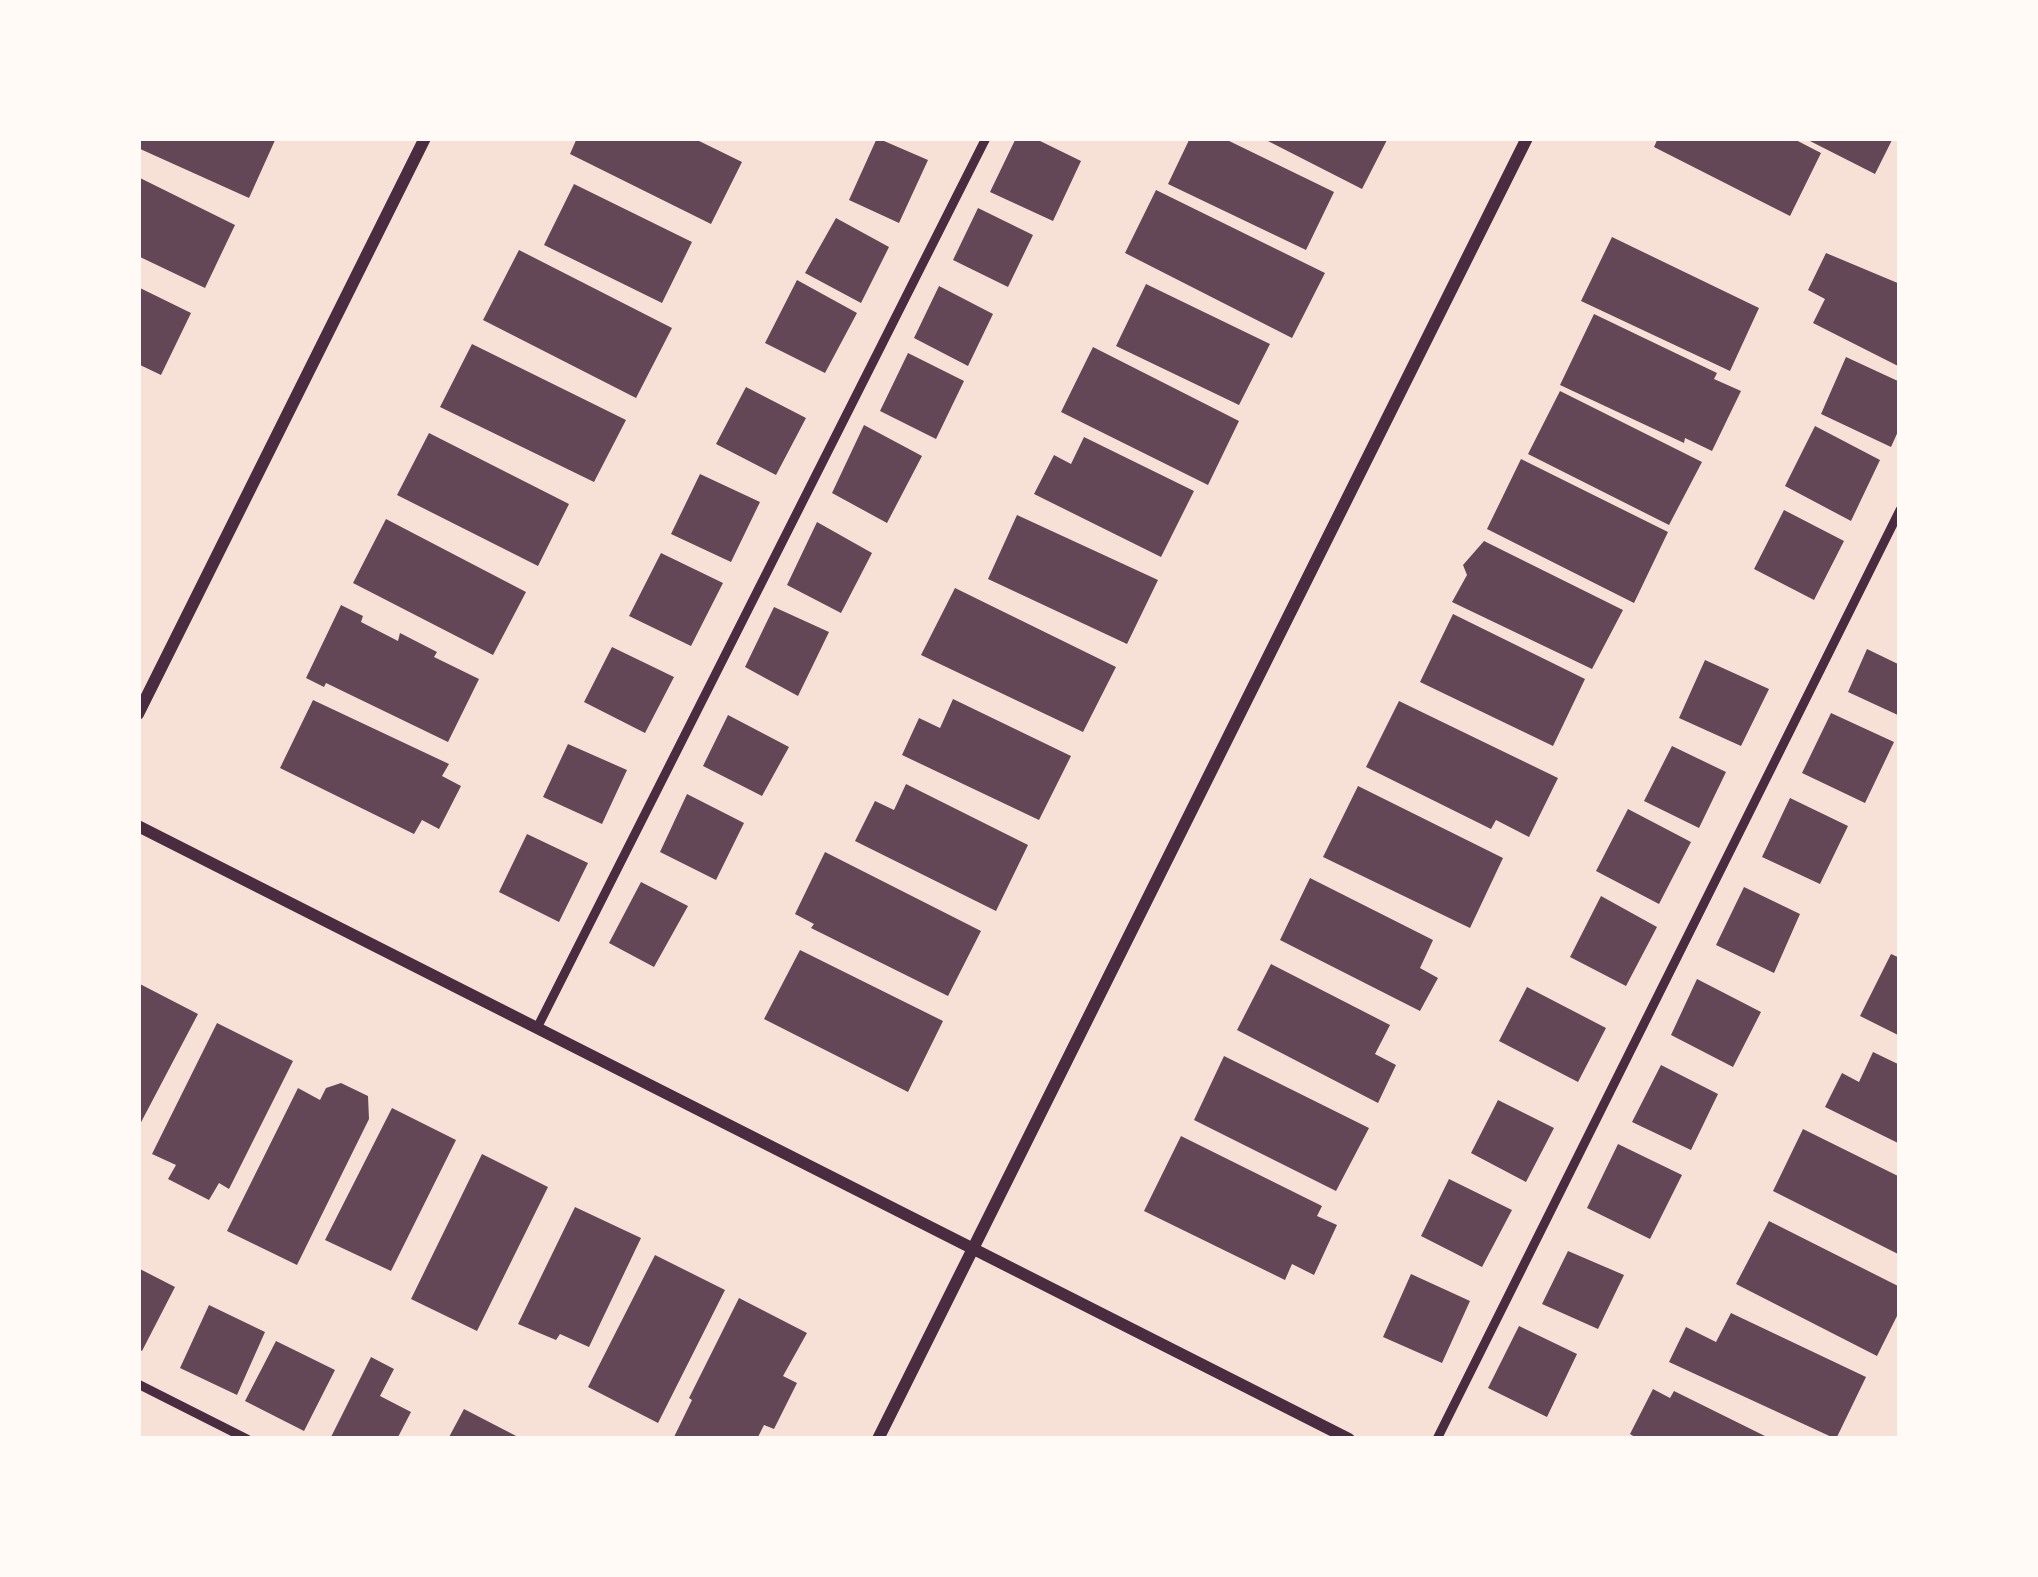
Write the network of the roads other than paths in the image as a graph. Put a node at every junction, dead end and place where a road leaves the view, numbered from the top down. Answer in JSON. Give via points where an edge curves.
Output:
{"nodes":[{"id":1,"x":425,"y":138,"type":"edge"},
{"id":2,"x":986,"y":138,"type":"edge"},
{"id":3,"x":1527,"y":138,"type":"edge"},
{"id":4,"x":1900,"y":510,"type":"edge"},
{"id":5,"x":138,"y":714,"type":"edge"},
{"id":6,"x":138,"y":826,"type":"edge"},
{"id":7,"x":537,"y":1028,"type":"junction"},
{"id":8,"x":973,"y":1248,"type":"junction"},
{"id":9,"x":138,"y":1384,"type":"edge"},
{"id":10,"x":248,"y":1439,"type":"edge"},
{"id":11,"x":878,"y":1439,"type":"edge"},
{"id":12,"x":1348,"y":1439,"type":"edge"},
{"id":13,"x":1437,"y":1439,"type":"edge"}],
"edges":[{"from":1,"to":5,"type":"street"},
{"from":2,"to":7,"type":"lane"},
{"from":3,"to":8,"type":"street"},
{"from":4,"to":13,"type":"lane"},
{"from":6,"to":7,"type":"street"},
{"from":7,"to":8,"type":"street"},
{"from":8,"to":11,"type":"street"},
{"from":8,"to":12,"type":"street"},
{"from":9,"to":10,"type":"lane"}]}
